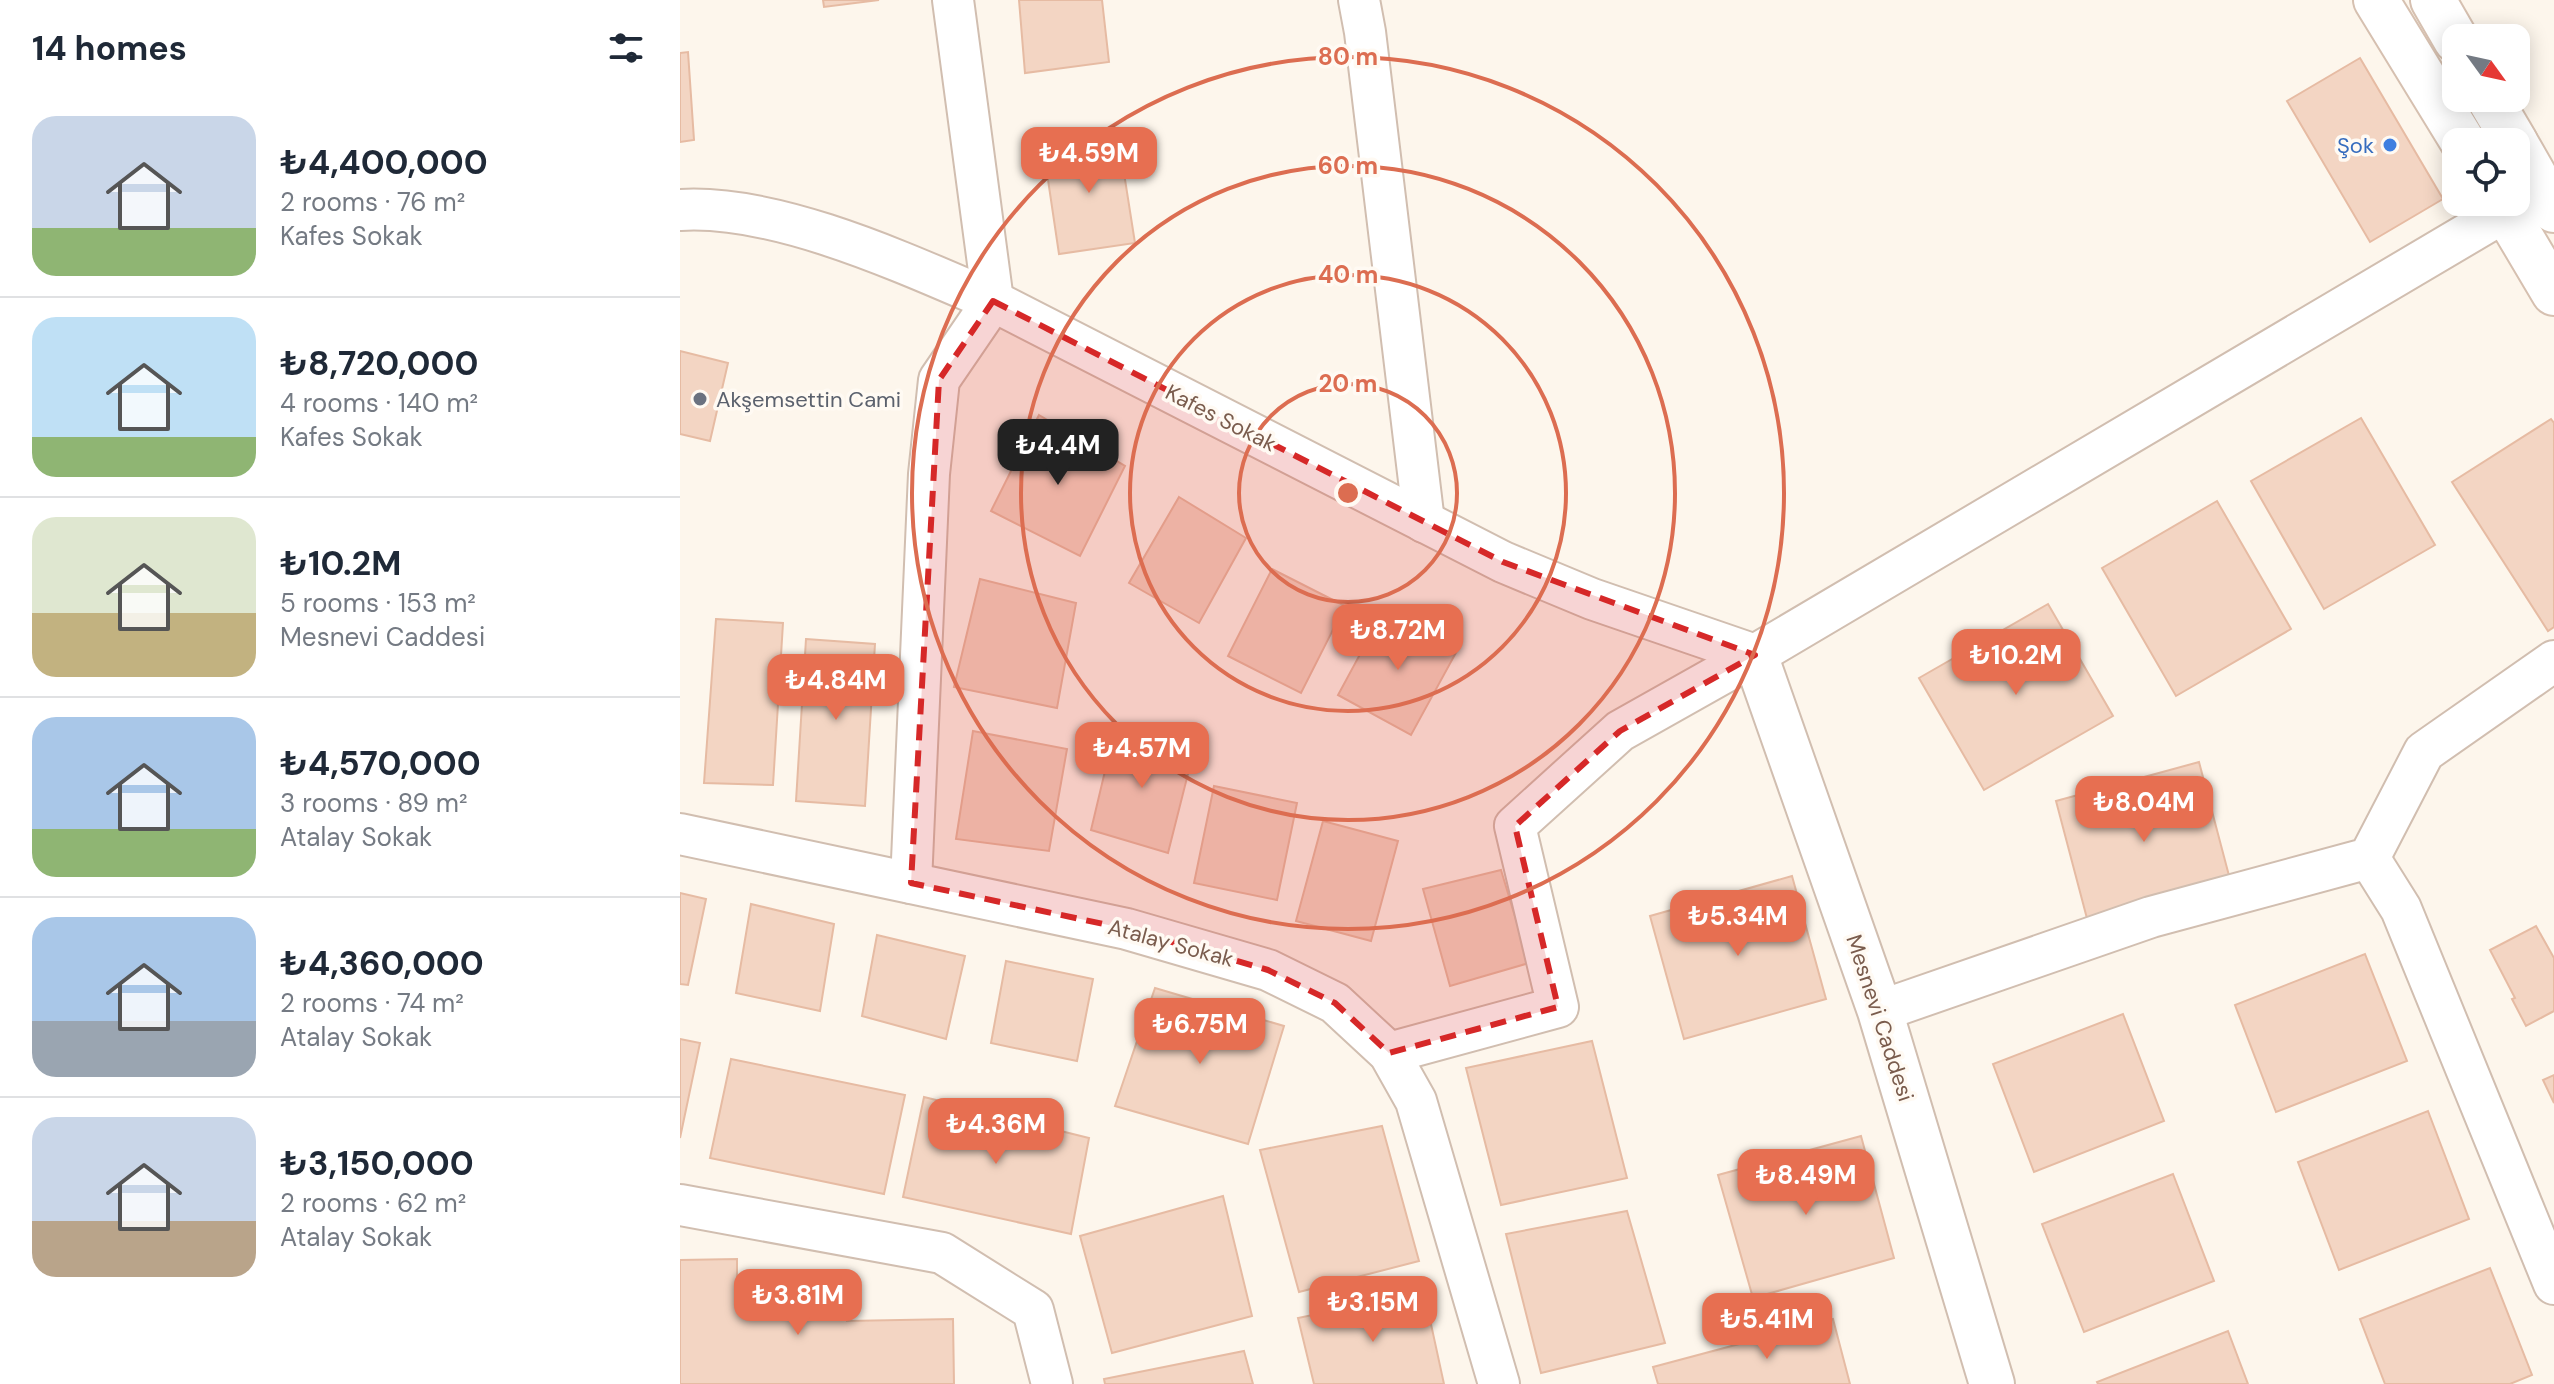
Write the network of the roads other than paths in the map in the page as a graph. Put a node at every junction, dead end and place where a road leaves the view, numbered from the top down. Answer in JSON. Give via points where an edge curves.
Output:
{"nodes":[{"id":1,"x":953,"y":0,"type":"edge"},
{"id":2,"x":1359,"y":0,"type":"edge"},
{"id":3,"x":2376,"y":0,"type":"edge"},
{"id":4,"x":2433,"y":0,"type":"edge"},
{"id":5,"x":2447,"y":24,"type":"edge"},
{"id":6,"x":2454,"y":128,"type":"edge"},
{"id":7,"x":2530,"y":169,"type":"edge"},
{"id":8,"x":680,"y":210,"type":"edge"},
{"id":9,"x":2554,"y":210,"type":"edge"},
{"id":10,"x":2488,"y":216,"type":"edge"},
{"id":11,"x":2508,"y":216,"type":"edge"},
{"id":12,"x":2554,"y":293,"type":"edge"},
{"id":13,"x":993,"y":301,"type":"junction"},
{"id":14,"x":1424,"y":522,"type":"junction"},
{"id":15,"x":1755,"y":655,"type":"junction"},
{"id":16,"x":2554,"y":661,"type":"edge"},
{"id":17,"x":680,"y":834,"type":"edge"},
{"id":18,"x":2369,"y":858,"type":"junction"},
{"id":19,"x":911,"y":883,"type":"junction"},
{"id":20,"x":1880,"y":1011,"type":"junction"},
{"id":21,"x":1389,"y":1053,"type":"junction"},
{"id":22,"x":680,"y":1205,"type":"edge"},
{"id":23,"x":2554,"y":1284,"type":"edge"},
{"id":24,"x":1052,"y":1384,"type":"edge"},
{"id":25,"x":1499,"y":1384,"type":"edge"},
{"id":26,"x":1992,"y":1384,"type":"edge"}],
"edges":[{"from":1,"to":13,"type":"street"},
{"from":2,"to":14,"type":"street"},
{"from":3,"to":6,"type":"street"},
{"from":4,"to":5,"type":"street"},
{"from":7,"to":9,"type":"street"},
{"from":8,"to":13,"type":"street","name":"Kafes Sokak","via":[[775,220],[850,243]]},
{"from":10,"to":15,"type":"street"},
{"from":11,"to":12,"type":"street"},
{"from":13,"to":14,"type":"street","name":"Kafes Sokak"},
{"from":13,"to":19,"type":"street","via":[[939,380],[929,474]]},
{"from":14,"to":15,"type":"street","name":"Kafes Sokak","via":[[1592,599]]},
{"from":15,"to":20,"type":"street","name":"Mesnevi Caddesi"},
{"from":15,"to":21,"type":"street","via":[[1620,731],[1515,826],[1558,1007]]},
{"from":16,"to":18,"type":"street","via":[[2424,752]]},
{"from":17,"to":19,"type":"street","name":"Atalay Sokak"},
{"from":18,"to":20,"type":"street","via":[[2151,917]]},
{"from":18,"to":23,"type":"street","via":[[2401,909]]},
{"from":19,"to":21,"type":"street","name":"Atalay Sokak","via":[[1127,929],[1268,970],[1335,1003]]},
{"from":20,"to":26,"type":"street","name":"Mesnevi Caddesi"},
{"from":21,"to":25,"type":"street","name":"Atalay Sokak","via":[[1416,1101]]},
{"from":22,"to":24,"type":"street","via":[[942,1253],[1033,1310]]}]}
